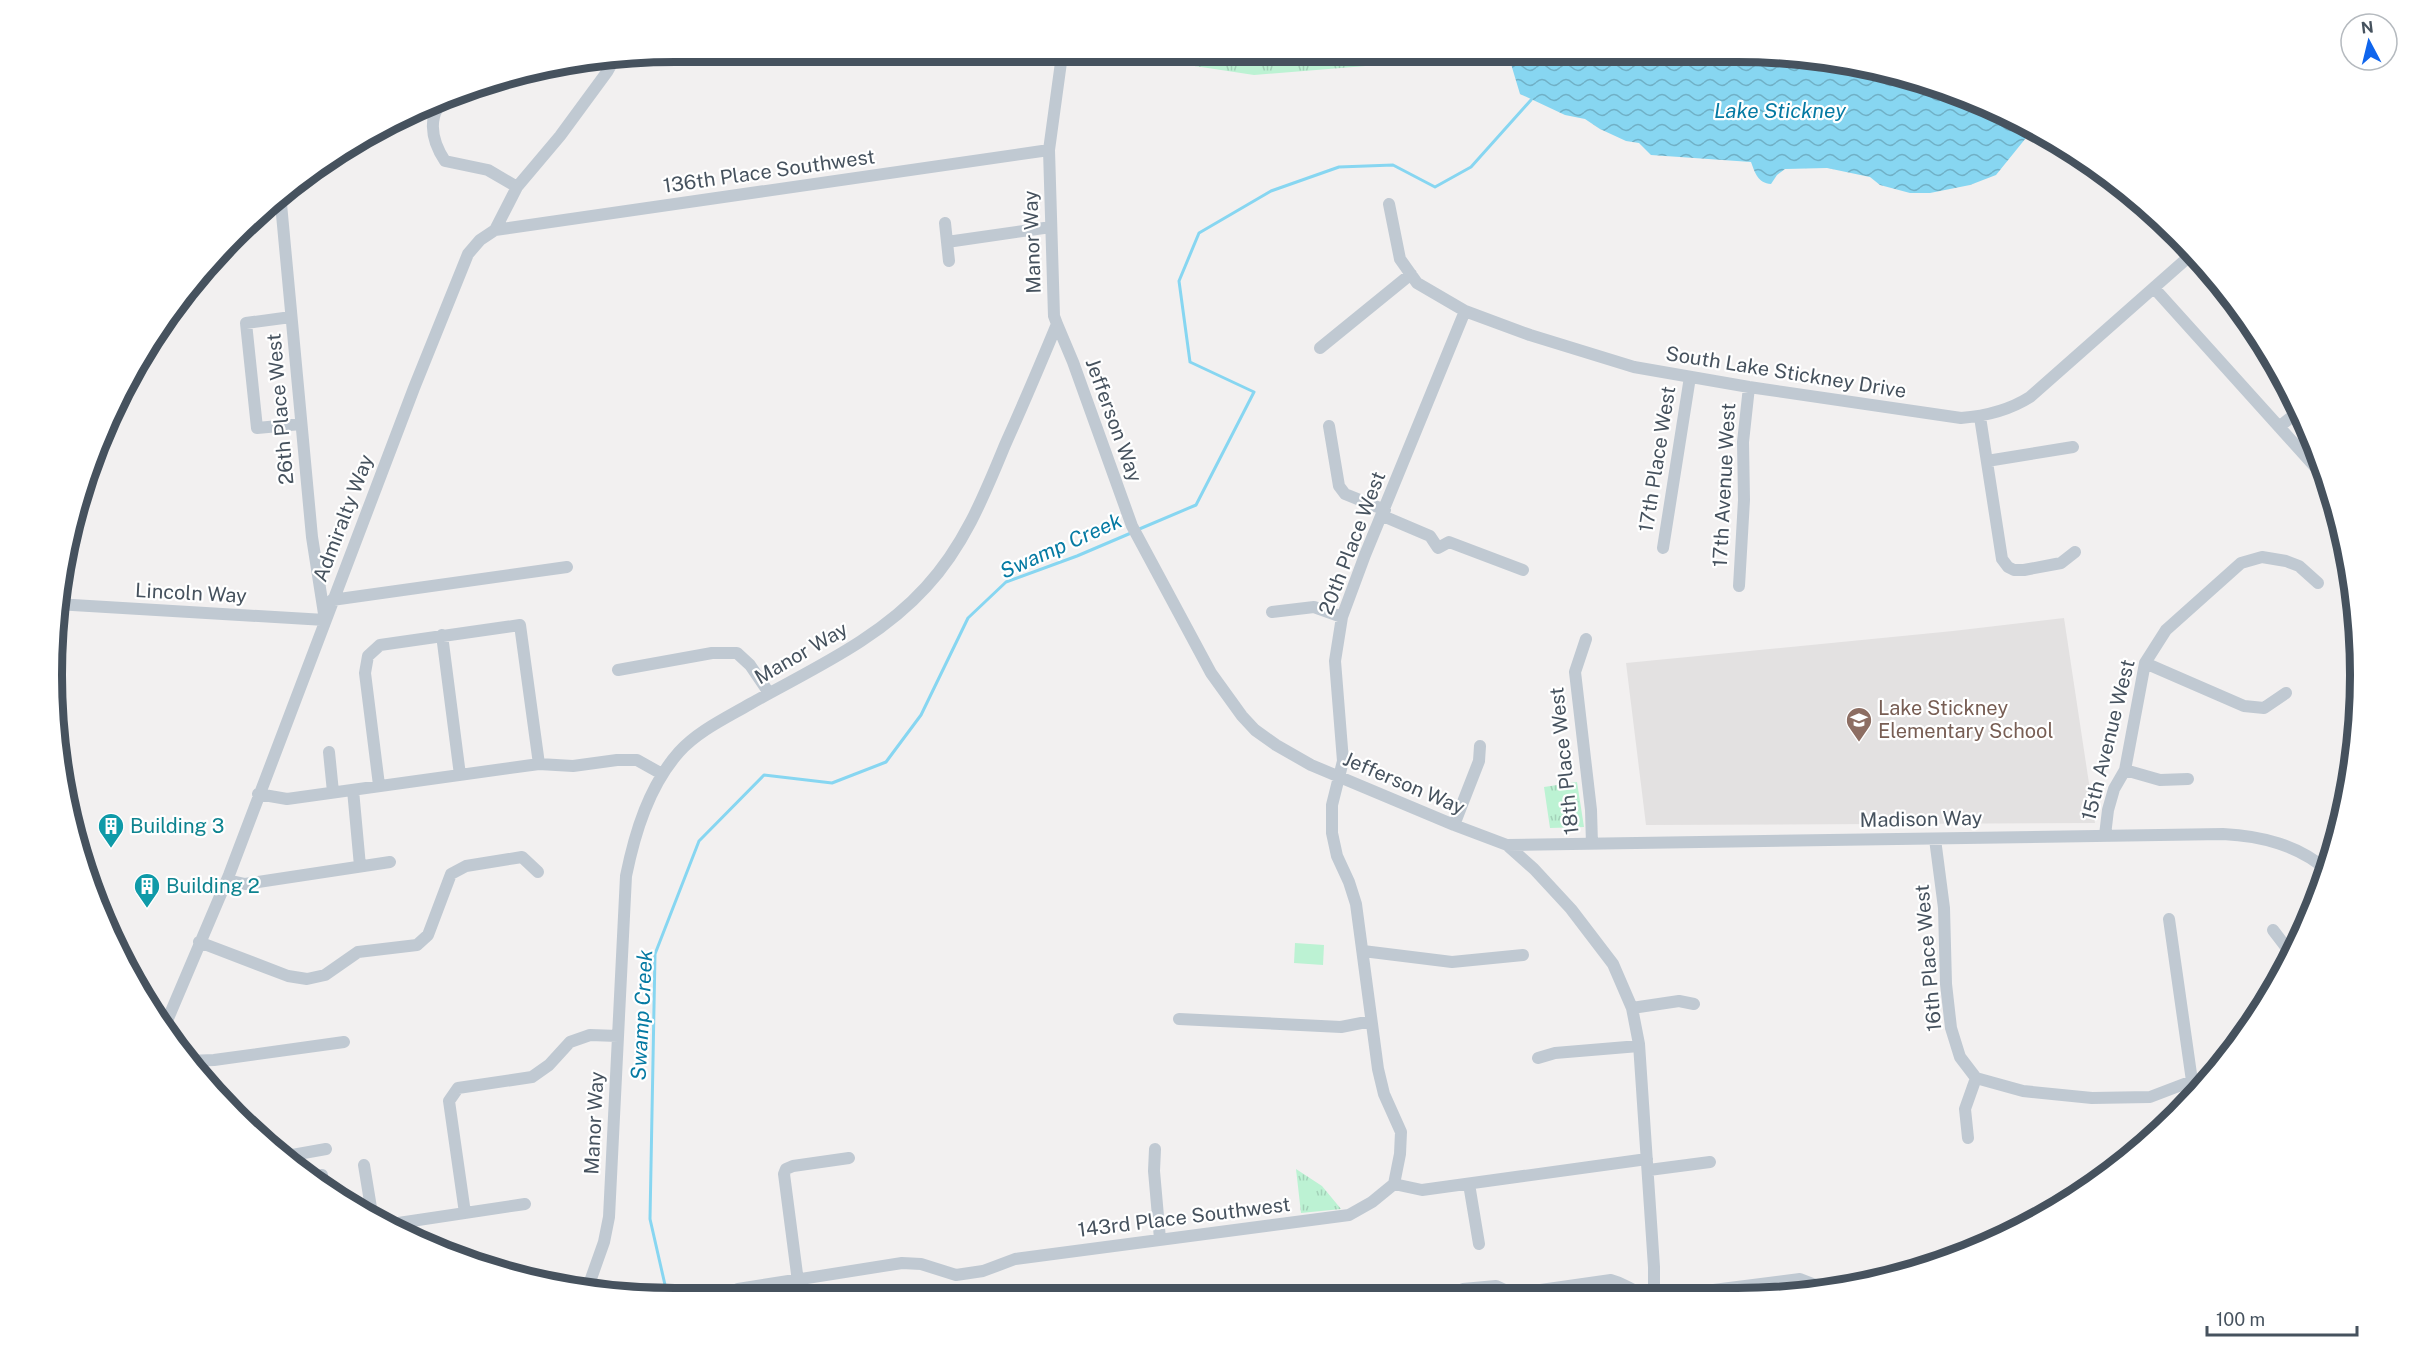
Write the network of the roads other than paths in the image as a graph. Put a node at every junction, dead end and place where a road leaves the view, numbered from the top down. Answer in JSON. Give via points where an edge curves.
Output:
{"nodes":[{"id":1,"x":1061,"y":62,"type":"edge"},
{"id":2,"x":611,"y":65,"type":"edge"},
{"id":3,"x":437,"y":109,"type":"edge"},
{"id":4,"x":1049,"y":150,"type":"junction"},
{"id":5,"x":517,"y":187,"type":"junction"},
{"id":6,"x":1389,"y":204,"type":"dead end"},
{"id":7,"x":281,"y":205,"type":"edge"},
{"id":8,"x":945,"y":223,"type":"dead end"},
{"id":9,"x":1051,"y":227,"type":"junction"},
{"id":10,"x":495,"y":230,"type":"junction"},
{"id":11,"x":947,"y":242,"type":"junction"},
{"id":12,"x":2187,"y":259,"type":"edge"},
{"id":13,"x":949,"y":261,"type":"dead end"},
{"id":14,"x":1411,"y":274,"type":"junction"},
{"id":15,"x":2154,"y":288,"type":"junction"},
{"id":16,"x":1465,"y":311,"type":"junction"},
{"id":17,"x":291,"y":317,"type":"junction"},
{"id":18,"x":1056,"y":324,"type":"junction"},
{"id":19,"x":1320,"y":348,"type":"dead end"},
{"id":20,"x":1690,"y":376,"type":"junction"},
{"id":21,"x":1749,"y":387,"type":"junction"},
{"id":22,"x":1980,"y":417,"type":"junction"},
{"id":23,"x":2292,"y":417,"type":"edge"},
{"id":24,"x":301,"y":424,"type":"junction"},
{"id":25,"x":1329,"y":426,"type":"dead end"},
{"id":26,"x":2279,"y":427,"type":"junction"},
{"id":27,"x":2073,"y":447,"type":"dead end"},
{"id":28,"x":1987,"y":461,"type":"junction"},
{"id":29,"x":2311,"y":463,"type":"edge"},
{"id":30,"x":1384,"y":513,"type":"junction"},
{"id":31,"x":1663,"y":548,"type":"dead end"},
{"id":32,"x":2075,"y":552,"type":"dead end"},
{"id":33,"x":567,"y":567,"type":"dead end"},
{"id":34,"x":1523,"y":570,"type":"dead end"},
{"id":35,"x":2318,"y":584,"type":"dead end"},
{"id":36,"x":1739,"y":586,"type":"dead end"},
{"id":37,"x":333,"y":600,"type":"junction"},
{"id":38,"x":66,"y":605,"type":"edge"},
{"id":39,"x":1272,"y":612,"type":"dead end"},
{"id":40,"x":1342,"y":617,"type":"junction"},
{"id":41,"x":325,"y":620,"type":"junction"},
{"id":42,"x":442,"y":635,"type":"junction"},
{"id":43,"x":1586,"y":639,"type":"dead end"},
{"id":44,"x":2145,"y":663,"type":"junction"},
{"id":45,"x":618,"y":670,"type":"dead end"},
{"id":46,"x":770,"y":693,"type":"junction"},
{"id":47,"x":2286,"y":693,"type":"dead end"},
{"id":48,"x":1480,"y":746,"type":"dead end"},
{"id":49,"x":329,"y":752,"type":"dead end"},
{"id":50,"x":539,"y":764,"type":"junction"},
{"id":51,"x":2125,"y":770,"type":"junction"},
{"id":52,"x":662,"y":774,"type":"junction"},
{"id":53,"x":460,"y":775,"type":"junction"},
{"id":54,"x":1339,"y":777,"type":"junction"},
{"id":55,"x":2188,"y":779,"type":"dead end"},
{"id":56,"x":379,"y":785,"type":"junction"},
{"id":57,"x":353,"y":789,"type":"junction"},
{"id":58,"x":333,"y":792,"type":"junction"},
{"id":59,"x":258,"y":794,"type":"junction"},
{"id":60,"x":1454,"y":825,"type":"junction"},
{"id":61,"x":2105,"y":835,"type":"junction"},
{"id":62,"x":1935,"y":839,"type":"junction"},
{"id":63,"x":1592,"y":844,"type":"junction"},
{"id":64,"x":1507,"y":845,"type":"junction"},
{"id":65,"x":390,"y":862,"type":"dead end"},
{"id":66,"x":2319,"y":865,"type":"edge"},
{"id":67,"x":360,"y":866,"type":"junction"},
{"id":68,"x":538,"y":872,"type":"dead end"},
{"id":69,"x":227,"y":880,"type":"junction"},
{"id":70,"x":2169,"y":919,"type":"dead end"},
{"id":71,"x":2273,"y":930,"type":"dead end"},
{"id":72,"x":199,"y":942,"type":"junction"},
{"id":73,"x":2286,"y":947,"type":"edge"},
{"id":74,"x":1363,"y":951,"type":"junction"},
{"id":75,"x":1523,"y":955,"type":"dead end"},
{"id":76,"x":1694,"y":1004,"type":"dead end"},
{"id":77,"x":1632,"y":1008,"type":"junction"},
{"id":78,"x":167,"y":1019,"type":"edge"},
{"id":79,"x":1179,"y":1019,"type":"dead end"},
{"id":80,"x":1371,"y":1021,"type":"junction"},
{"id":81,"x":618,"y":1036,"type":"junction"},
{"id":82,"x":344,"y":1042,"type":"dead end"},
{"id":83,"x":1639,"y":1046,"type":"junction"},
{"id":84,"x":1538,"y":1058,"type":"dead end"},
{"id":85,"x":198,"y":1061,"type":"edge"},
{"id":86,"x":1976,"y":1078,"type":"junction"},
{"id":87,"x":2197,"y":1080,"type":"edge"},
{"id":88,"x":2192,"y":1081,"type":"junction"},
{"id":89,"x":1968,"y":1138,"type":"dead end"},
{"id":90,"x":326,"y":1149,"type":"dead end"},
{"id":91,"x":1155,"y":1149,"type":"dead end"},
{"id":92,"x":293,"y":1155,"type":"edge"},
{"id":93,"x":849,"y":1158,"type":"dead end"},
{"id":94,"x":1710,"y":1162,"type":"dead end"},
{"id":95,"x":364,"y":1165,"type":"dead end"},
{"id":96,"x":1648,"y":1165,"type":"junction"},
{"id":97,"x":1394,"y":1184,"type":"junction"},
{"id":98,"x":1469,"y":1184,"type":"junction"},
{"id":99,"x":525,"y":1204,"type":"dead end"},
{"id":100,"x":372,"y":1208,"type":"edge"},
{"id":101,"x":465,"y":1213,"type":"junction"},
{"id":102,"x":399,"y":1222,"type":"edge"},
{"id":103,"x":1160,"y":1239,"type":"junction"},
{"id":104,"x":1479,"y":1244,"type":"dead end"},
{"id":105,"x":797,"y":1278,"type":"junction"},
{"id":106,"x":590,"y":1282,"type":"edge"},
{"id":107,"x":1811,"y":1283,"type":"edge"},
{"id":108,"x":1760,"y":1287,"type":"edge"},
{"id":109,"x":743,"y":1288,"type":"edge"},
{"id":110,"x":799,"y":1288,"type":"edge"},
{"id":111,"x":1474,"y":1288,"type":"edge"},
{"id":112,"x":1500,"y":1288,"type":"edge"},
{"id":113,"x":1555,"y":1288,"type":"edge"},
{"id":114,"x":1629,"y":1288,"type":"edge"},
{"id":115,"x":1654,"y":1288,"type":"edge"}],
"edges":[{"from":1,"to":4,"type":"street","name":"Manor Way"},
{"from":2,"to":5,"type":"street","name":"Admiralty Way"},
{"from":3,"to":5,"type":"street","via":[[432,133],[446,161],[488,170]]},
{"from":4,"to":9,"type":"street","name":"Manor Way"},
{"from":4,"to":10,"type":"street","name":"136th Place Southwest"},
{"from":5,"to":10,"type":"street","name":"Admiralty Way"},
{"from":6,"to":14,"type":"street","name":"South Lake Stickney Drive","via":[[1400,259]]},
{"from":7,"to":17,"type":"street","name":"26th Place West"},
{"from":8,"to":11,"type":"street"},
{"from":9,"to":11,"type":"street"},
{"from":9,"to":18,"type":"street","name":"Manor Way"},
{"from":10,"to":37,"type":"street","name":"Admiralty Way","via":[[468,254],[460,272]]},
{"from":11,"to":13,"type":"street"},
{"from":12,"to":15,"type":"street","name":"South Lake Stickney Drive"},
{"from":14,"to":16,"type":"street","name":"South Lake Stickney Drive","via":[[1418,283]]},
{"from":14,"to":19,"type":"street"},
{"from":15,"to":22,"type":"street","name":"South Lake Stickney Drive","via":[[2030,396]]},
{"from":15,"to":26,"type":"street"},
{"from":16,"to":20,"type":"street","name":"South Lake Stickney Drive","via":[[1634,367]]},
{"from":16,"to":30,"type":"street","name":"20th Place West"},
{"from":17,"to":24,"type":"street","name":"26th Place West"},
{"from":17,"to":24,"type":"street","via":[[246,323],[257,428]]},
{"from":18,"to":46,"type":"street","name":"Manor Way","via":[[971,524],[928,586],[899,615],[853,648]]},
{"from":18,"to":54,"type":"street","name":"Jefferson Way","via":[[1132,526],[1211,673],[1255,730]]},
{"from":20,"to":21,"type":"street","name":"South Lake Stickney Drive"},
{"from":20,"to":31,"type":"street","name":"17th Place West"},
{"from":21,"to":22,"type":"street","name":"South Lake Stickney Drive","via":[[1928,415]]},
{"from":21,"to":36,"type":"street","name":"17th Avenue West","via":[[1743,441]]},
{"from":22,"to":28,"type":"street"},
{"from":23,"to":26,"type":"street"},
{"from":24,"to":41,"type":"street","name":"26th Place West"},
{"from":25,"to":30,"type":"street","via":[[1339,486],[1345,494]]},
{"from":26,"to":29,"type":"street"},
{"from":27,"to":28,"type":"street"},
{"from":28,"to":32,"type":"street","via":[[2002,559],[2008,567],[2024,570],[2061,563]]},
{"from":30,"to":34,"type":"street","via":[[1430,536],[1438,548],[1449,542]]},
{"from":30,"to":40,"type":"street","name":"20th Place West"},
{"from":33,"to":37,"type":"street"},
{"from":35,"to":44,"type":"street","name":"15th Avenue West","via":[[2299,566],[2286,561],[2262,557],[2241,563],[2166,630]]},
{"from":37,"to":41,"type":"street","name":"Admiralty Way"},
{"from":38,"to":41,"type":"street","name":"Lincoln Way"},
{"from":39,"to":40,"type":"street","via":[[1314,607]]},
{"from":40,"to":54,"type":"street","name":"20th Place West","via":[[1335,661],[1343,738]]},
{"from":41,"to":59,"type":"street","name":"Admiralty Way"},
{"from":42,"to":50,"type":"street","via":[[520,625]]},
{"from":42,"to":53,"type":"street"},
{"from":42,"to":56,"type":"street","via":[[380,645],[368,656],[365,673]]},
{"from":43,"to":63,"type":"street","name":"18th Place West","via":[[1575,672]]},
{"from":44,"to":47,"type":"street","via":[[2244,706],[2264,708]]},
{"from":44,"to":51,"type":"street","name":"15th Avenue West"},
{"from":45,"to":46,"type":"street","via":[[712,653],[737,653],[750,664]]},
{"from":46,"to":52,"type":"street","name":"Manor Way","via":[[704,731],[680,751]]},
{"from":48,"to":60,"type":"street","via":[[1479,761]]},
{"from":49,"to":58,"type":"street"},
{"from":50,"to":52,"type":"street","via":[[573,766],[637,760]]},
{"from":50,"to":53,"type":"street"},
{"from":51,"to":55,"type":"street","via":[[2160,780]]},
{"from":51,"to":61,"type":"street","name":"15th Avenue West","via":[[2114,789]]},
{"from":52,"to":81,"type":"street","name":"Manor Way","via":[[642,815],[626,876]]},
{"from":53,"to":56,"type":"street"},
{"from":54,"to":60,"type":"street","name":"Jefferson Way"},
{"from":54,"to":74,"type":"street","name":"20th Place West","via":[[1332,805],[1332,833],[1356,904]]},
{"from":56,"to":57,"type":"street"},
{"from":57,"to":58,"type":"street"},
{"from":57,"to":67,"type":"street"},
{"from":58,"to":59,"type":"street","via":[[287,799]]},
{"from":59,"to":69,"type":"street","name":"Admiralty Way"},
{"from":60,"to":64,"type":"street","name":"Jefferson Way"},
{"from":61,"to":62,"type":"street","name":"Madison Way"},
{"from":61,"to":66,"type":"street","name":"Madison Way","via":[[2243,835],[2280,843]]},
{"from":62,"to":63,"type":"street","name":"Madison Way"},
{"from":62,"to":86,"type":"street","name":"16th Place West","via":[[1944,908],[1951,1028],[1960,1057]]},
{"from":63,"to":64,"type":"street","name":"Madison Way"},
{"from":64,"to":77,"type":"street","name":"Jefferson Way","via":[[1534,869],[1595,938],[1613,964]]},
{"from":65,"to":67,"type":"street"},
{"from":67,"to":69,"type":"street","via":[[245,884]]},
{"from":68,"to":72,"type":"street","via":[[522,857],[466,866],[451,874],[428,935],[417,945],[358,952],[325,975],[307,979],[288,976]]},
{"from":69,"to":72,"type":"street","name":"Admiralty Way"},
{"from":70,"to":88,"type":"street"},
{"from":71,"to":73,"type":"street"},
{"from":72,"to":78,"type":"street","name":"Admiralty Way"},
{"from":74,"to":75,"type":"street","via":[[1452,963]]},
{"from":74,"to":80,"type":"street","name":"20th Place West"},
{"from":76,"to":77,"type":"street","via":[[1679,1001]]},
{"from":77,"to":83,"type":"street","name":"Jefferson Way"},
{"from":79,"to":80,"type":"street","via":[[1341,1027]]},
{"from":80,"to":97,"type":"street","name":"20th Place West","via":[[1384,1094],[1401,1132]]},
{"from":81,"to":101,"type":"street","via":[[590,1035],[570,1042],[532,1077],[458,1088],[449,1101]]},
{"from":81,"to":106,"type":"street","name":"Manor Way","via":[[609,1217]]},
{"from":82,"to":85,"type":"street"},
{"from":83,"to":84,"type":"street"},
{"from":83,"to":96,"type":"street","name":"Jefferson Way"},
{"from":86,"to":88,"type":"street","via":[[2023,1091],[2092,1098],[2150,1097]]},
{"from":86,"to":89,"type":"street","via":[[1965,1109]]},
{"from":87,"to":88,"type":"street"},
{"from":90,"to":92,"type":"street"},
{"from":91,"to":103,"type":"street"},
{"from":93,"to":105,"type":"street","via":[[786,1169]]},
{"from":94,"to":96,"type":"street"},
{"from":95,"to":100,"type":"street"},
{"from":96,"to":98,"type":"street"},
{"from":96,"to":115,"type":"street","name":"Jefferson Way"},
{"from":97,"to":98,"type":"street","via":[[1422,1190]]},
{"from":97,"to":103,"type":"street","name":"143rd Place Southwest","via":[[1348,1215]]},
{"from":98,"to":104,"type":"street"},
{"from":99,"to":101,"type":"street"},
{"from":101,"to":102,"type":"street"},
{"from":103,"to":105,"type":"street","name":"143rd Place Southwest","via":[[1015,1258],[983,1271],[956,1275],[921,1264],[902,1263]]},
{"from":105,"to":109,"type":"street","name":"143rd Place Southwest"},
{"from":105,"to":110,"type":"street"},
{"from":107,"to":108,"type":"street","via":[[1800,1279]]},
{"from":111,"to":112,"type":"street"},
{"from":113,"to":114,"type":"street","via":[[1611,1280]]}]}
